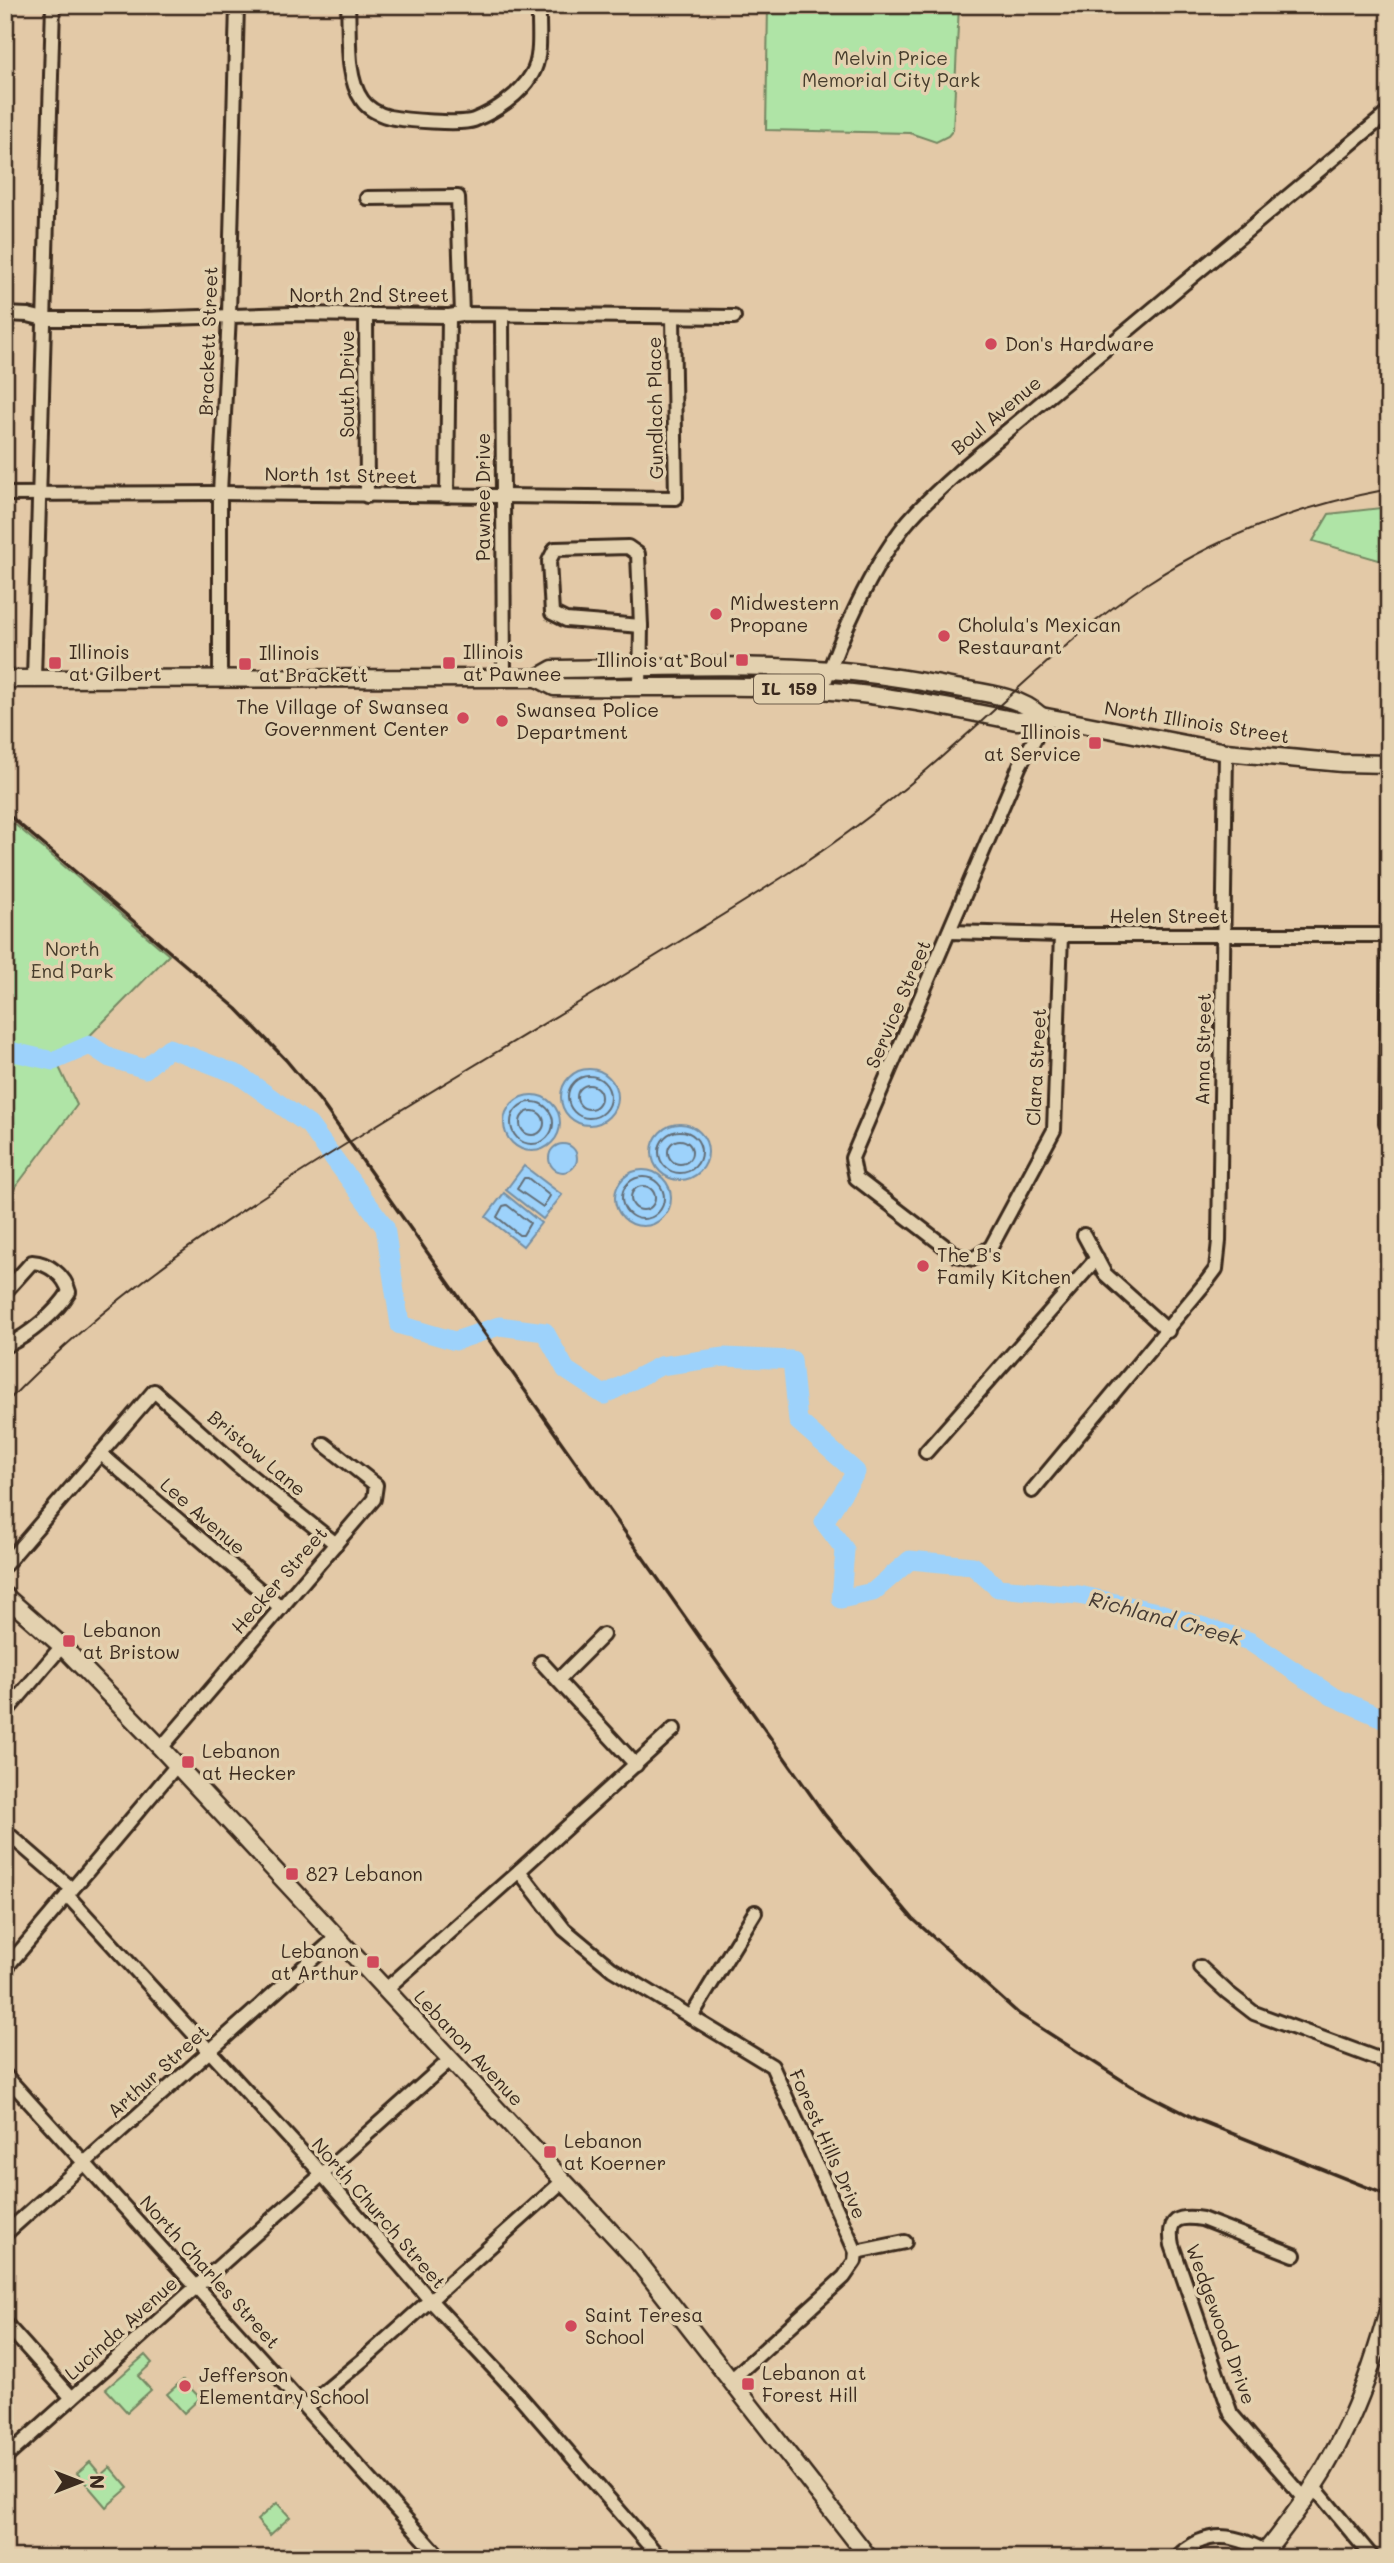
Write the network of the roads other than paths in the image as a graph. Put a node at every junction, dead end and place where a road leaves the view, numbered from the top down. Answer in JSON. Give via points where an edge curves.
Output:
{"nodes":[{"id":1,"x":53,"y":5,"type":"edge"},
{"id":2,"x":237,"y":5,"type":"edge"},
{"id":3,"x":348,"y":5,"type":"edge"},
{"id":4,"x":539,"y":5,"type":"edge"},
{"id":5,"x":1389,"y":112,"type":"edge"},
{"id":6,"x":367,"y":198,"type":"dead end"},
{"id":7,"x":5,"y":314,"type":"edge"},
{"id":8,"x":366,"y":314,"type":"junction"},
{"id":9,"x":229,"y":315,"type":"junction"},
{"id":10,"x":455,"y":315,"type":"junction"},
{"id":11,"x":502,"y":316,"type":"junction"},
{"id":12,"x":673,"y":317,"type":"junction"},
{"id":13,"x":734,"y":317,"type":"dead end"},
{"id":14,"x":44,"y":319,"type":"junction"},
{"id":15,"x":220,"y":493,"type":"junction"},
{"id":16,"x":5,"y":494,"type":"edge"},
{"id":17,"x":40,"y":494,"type":"junction"},
{"id":18,"x":366,"y":496,"type":"junction"},
{"id":19,"x":447,"y":496,"type":"junction"},
{"id":20,"x":503,"y":496,"type":"junction"},
{"id":21,"x":676,"y":498,"type":"joint"},
{"id":22,"x":641,"y":626,"type":"junction"},
{"id":23,"x":640,"y":668,"type":"junction"},
{"id":24,"x":829,"y":670,"type":"junction"},
{"id":25,"x":220,"y":677,"type":"junction"},
{"id":26,"x":504,"y":677,"type":"junction"},
{"id":27,"x":537,"y":678,"type":"junction"},
{"id":28,"x":5,"y":679,"type":"edge"},
{"id":29,"x":34,"y":679,"type":"junction"},
{"id":30,"x":639,"y":688,"type":"junction"},
{"id":31,"x":822,"y":690,"type":"junction"},
{"id":32,"x":1044,"y":716,"type":"junction"},
{"id":33,"x":1226,"y":752,"type":"junction"},
{"id":34,"x":1389,"y":764,"type":"edge"},
{"id":35,"x":1389,"y":805,"type":"edge"},
{"id":36,"x":950,"y":932,"type":"junction"},
{"id":37,"x":1061,"y":935,"type":"junction"},
{"id":38,"x":1224,"y":935,"type":"junction"},
{"id":39,"x":1388,"y":935,"type":"edge"},
{"id":40,"x":1386,"y":1124,"type":"dead end"},
{"id":41,"x":1084,"y":1235,"type":"dead end"},
{"id":42,"x":1097,"y":1258,"type":"junction"},
{"id":43,"x":973,"y":1259,"type":"joint"},
{"id":44,"x":5,"y":1292,"type":"edge"},
{"id":45,"x":5,"y":1329,"type":"edge"},
{"id":46,"x":1168,"y":1331,"type":"junction"},
{"id":47,"x":6,"y":1347,"type":"edge"},
{"id":48,"x":324,"y":1444,"type":"dead end"},
{"id":49,"x":926,"y":1452,"type":"dead end"},
{"id":50,"x":101,"y":1454,"type":"junction"},
{"id":51,"x":1031,"y":1491,"type":"dead end"},
{"id":52,"x":336,"y":1544,"type":"junction"},
{"id":53,"x":5,"y":1565,"type":"edge"},
{"id":54,"x":5,"y":1596,"type":"edge"},
{"id":55,"x":281,"y":1608,"type":"junction"},
{"id":56,"x":603,"y":1635,"type":"dead end"},
{"id":57,"x":62,"y":1646,"type":"junction"},
{"id":58,"x":541,"y":1662,"type":"dead end"},
{"id":59,"x":558,"y":1680,"type":"junction"},
{"id":60,"x":5,"y":1713,"type":"edge"},
{"id":61,"x":674,"y":1729,"type":"dead end"},
{"id":62,"x":161,"y":1748,"type":"junction"},
{"id":63,"x":177,"y":1765,"type":"junction"},
{"id":64,"x":636,"y":1765,"type":"junction"},
{"id":65,"x":5,"y":1831,"type":"edge"},
{"id":66,"x":519,"y":1871,"type":"junction"},
{"id":67,"x":70,"y":1892,"type":"junction"},
{"id":68,"x":755,"y":1912,"type":"dead end"},
{"id":69,"x":337,"y":1937,"type":"junction"},
{"id":70,"x":1200,"y":1967,"type":"dead end"},
{"id":71,"x":5,"y":1969,"type":"edge"},
{"id":72,"x":386,"y":1989,"type":"junction"},
{"id":73,"x":691,"y":2017,"type":"junction"},
{"id":74,"x":209,"y":2052,"type":"junction"},
{"id":75,"x":450,"y":2059,"type":"junction"},
{"id":76,"x":1389,"y":2063,"type":"edge"},
{"id":77,"x":5,"y":2076,"type":"edge"},
{"id":78,"x":85,"y":2163,"type":"junction"},
{"id":79,"x":322,"y":2174,"type":"junction"},
{"id":80,"x":563,"y":2181,"type":"junction"},
{"id":81,"x":5,"y":2234,"type":"edge"},
{"id":82,"x":905,"y":2242,"type":"dead end"},
{"id":83,"x":856,"y":2252,"type":"junction"},
{"id":84,"x":1294,"y":2255,"type":"dead end"},
{"id":85,"x":197,"y":2286,"type":"junction"},
{"id":86,"x":430,"y":2300,"type":"junction"},
{"id":87,"x":1389,"y":2307,"type":"edge"},
{"id":88,"x":5,"y":2323,"type":"edge"},
{"id":89,"x":732,"y":2380,"type":"junction"},
{"id":90,"x":72,"y":2398,"type":"junction"},
{"id":91,"x":306,"y":2407,"type":"junction"},
{"id":92,"x":5,"y":2458,"type":"edge"},
{"id":93,"x":1310,"y":2493,"type":"junction"},
{"id":94,"x":1266,"y":2556,"type":"edge"},
{"id":95,"x":441,"y":2558,"type":"edge"},
{"id":96,"x":660,"y":2558,"type":"edge"},
{"id":97,"x":869,"y":2558,"type":"edge"},
{"id":98,"x":1175,"y":2558,"type":"edge"},
{"id":99,"x":1373,"y":2558,"type":"edge"}],
"edges":[{"from":1,"to":14,"type":"street"},
{"from":2,"to":9,"type":"street","name":"Brackett Street"},
{"from":3,"to":4,"type":"street","via":[[352,67],[361,100],[388,117],[457,123],[495,109],[517,93],[534,72]]},
{"from":5,"to":24,"type":"street","name":"Boul Avenue","via":[[940,488],[905,525],[877,566]]},
{"from":6,"to":10,"type":"street","via":[[458,197]]},
{"from":7,"to":14,"type":"street","name":"North 2nd Street"},
{"from":8,"to":9,"type":"street","name":"North 2nd Street"},
{"from":8,"to":10,"type":"street","name":"North 2nd Street"},
{"from":8,"to":18,"type":"street","name":"South Drive"},
{"from":9,"to":14,"type":"street","name":"North 2nd Street"},
{"from":9,"to":15,"type":"street","name":"Brackett Street"},
{"from":10,"to":11,"type":"street","name":"North 2nd Street"},
{"from":10,"to":19,"type":"street"},
{"from":11,"to":12,"type":"street","name":"North 2nd Street"},
{"from":11,"to":20,"type":"street","name":"Pawnee Drive"},
{"from":12,"to":13,"type":"street","name":"North 2nd Street"},
{"from":12,"to":21,"type":"street","name":"Gundlach Place"},
{"from":14,"to":17,"type":"street"},
{"from":15,"to":17,"type":"street","name":"North 1st Street"},
{"from":15,"to":18,"type":"street","name":"North 1st Street"},
{"from":15,"to":25,"type":"street","name":"Brackett Street"},
{"from":16,"to":17,"type":"street","name":"North 1st Street"},
{"from":17,"to":29,"type":"street"},
{"from":18,"to":19,"type":"street","name":"North 1st Street"},
{"from":19,"to":20,"type":"street","name":"North 1st Street"},
{"from":20,"to":21,"type":"street","name":"North 1st Street"},
{"from":20,"to":26,"type":"street","name":"Pawnee Drive"},
{"from":22,"to":22,"type":"street","via":[[638,554],[628,547],[555,549],[549,561],[552,613],[566,620]]},
{"from":22,"to":23,"type":"street"},
{"from":23,"to":24,"type":"main road","name":"North Illinois Street","number":"IL 159"},
{"from":23,"to":27,"type":"main road","name":"North Illinois Street","number":"IL 159","via":[[553,669]]},
{"from":23,"to":30,"type":"street"},
{"from":24,"to":31,"type":"street","name":"Boul Avenue"},
{"from":24,"to":32,"type":"main road","name":"North Illinois Street","number":"IL 159","via":[[970,691],[1021,702]]},
{"from":25,"to":26,"type":"main road","name":"North Illinois Street","number":"IL 159"},
{"from":25,"to":29,"type":"main road","name":"North Illinois Street","number":"IL 159"},
{"from":26,"to":27,"type":"main road","name":"North Illinois Street","number":"IL 159"},
{"from":27,"to":30,"type":"main road","name":"North Illinois Street","number":"IL 159","via":[[554,687]]},
{"from":28,"to":29,"type":"main road","name":"North Illinois Street","number":"IL 159"},
{"from":30,"to":31,"type":"main road","name":"North Illinois Street","number":"IL 159"},
{"from":31,"to":32,"type":"main road","name":"North Illinois Street","number":"IL 159","via":[[914,701],[1017,721]]},
{"from":32,"to":33,"type":"main road","name":"North Illinois Street","number":"IL 159"},
{"from":32,"to":36,"type":"street","name":"Service Street"},
{"from":33,"to":34,"type":"main road","name":"North Illinois Street","number":"IL 159"},
{"from":33,"to":38,"type":"street","name":"Anna Street"},
{"from":35,"to":39,"type":"street"},
{"from":36,"to":37,"type":"street","name":"Helen Street"},
{"from":36,"to":43,"type":"street","name":"Service Street","via":[[852,1158],[856,1178],[957,1255]]},
{"from":37,"to":38,"type":"street","name":"Helen Street"},
{"from":37,"to":43,"type":"street","name":"Clara Street","via":[[1054,1130],[991,1247]]},
{"from":38,"to":39,"type":"street","name":"Helen Street"},
{"from":38,"to":46,"type":"street","name":"Anna Street","via":[[1216,1269]]},
{"from":39,"to":40,"type":"street"},
{"from":41,"to":42,"type":"street"},
{"from":42,"to":46,"type":"street","via":[[1105,1274]]},
{"from":42,"to":49,"type":"street"},
{"from":44,"to":47,"type":"street","via":[[33,1262],[49,1266],[69,1292],[24,1337]]},
{"from":45,"to":47,"type":"street"},
{"from":46,"to":51,"type":"street","name":"Anna Street"},
{"from":48,"to":52,"type":"street","name":"Hecker Street","via":[[376,1485],[374,1499]]},
{"from":50,"to":52,"type":"street","name":"Bristow Lane","via":[[154,1391]]},
{"from":50,"to":53,"type":"street"},
{"from":50,"to":55,"type":"street","name":"Lee Avenue"},
{"from":52,"to":55,"type":"street","name":"Hecker Street"},
{"from":54,"to":57,"type":"main road","name":"Lebanon Avenue"},
{"from":55,"to":62,"type":"street","name":"Hecker Street"},
{"from":56,"to":59,"type":"street"},
{"from":57,"to":60,"type":"street"},
{"from":57,"to":62,"type":"main road","name":"Lebanon Avenue"},
{"from":58,"to":59,"type":"street"},
{"from":59,"to":64,"type":"street"},
{"from":61,"to":64,"type":"street"},
{"from":62,"to":63,"type":"main road","name":"Lebanon Avenue"},
{"from":63,"to":67,"type":"street"},
{"from":63,"to":69,"type":"main road","name":"Lebanon Avenue"},
{"from":64,"to":66,"type":"street"},
{"from":65,"to":67,"type":"street","name":"North Church Street"},
{"from":66,"to":72,"type":"street"},
{"from":66,"to":73,"type":"street","name":"Forest Hills Drive","via":[[564,1929],[606,1964]]},
{"from":67,"to":71,"type":"street"},
{"from":67,"to":74,"type":"street","name":"North Church Street"},
{"from":68,"to":73,"type":"street"},
{"from":69,"to":72,"type":"main road","name":"Lebanon Avenue"},
{"from":69,"to":74,"type":"street","name":"Arthur Street"},
{"from":70,"to":76,"type":"street","via":[[1255,2013]]},
{"from":72,"to":75,"type":"main road","name":"Lebanon Avenue"},
{"from":73,"to":83,"type":"street","name":"Forest Hills Drive","via":[[772,2066]]},
{"from":74,"to":78,"type":"street","name":"Arthur Street"},
{"from":74,"to":79,"type":"street","name":"North Church Street"},
{"from":75,"to":79,"type":"street","name":"Lucinda Avenue"},
{"from":75,"to":80,"type":"main road","name":"Lebanon Avenue"},
{"from":77,"to":78,"type":"street","name":"North Charles Street"},
{"from":78,"to":81,"type":"street","name":"Arthur Street"},
{"from":78,"to":85,"type":"street","name":"North Charles Street"},
{"from":79,"to":85,"type":"street","name":"Lucinda Avenue"},
{"from":79,"to":86,"type":"street","name":"North Church Street"},
{"from":80,"to":86,"type":"street"},
{"from":80,"to":89,"type":"main road","name":"Lebanon Avenue","via":[[636,2259]]},
{"from":82,"to":83,"type":"street"},
{"from":83,"to":89,"type":"street","via":[[844,2277]]},
{"from":84,"to":93,"type":"street","name":"Wedgewood Drive","via":[[1188,2216],[1178,2219],[1170,2233],[1231,2414]]},
{"from":85,"to":90,"type":"street","name":"Lucinda Avenue"},
{"from":85,"to":91,"type":"street","name":"North Charles Street"},
{"from":86,"to":91,"type":"street"},
{"from":86,"to":96,"type":"street","name":"North Church Street"},
{"from":87,"to":93,"type":"main road","via":[[1365,2389]]},
{"from":88,"to":90,"type":"street"},
{"from":89,"to":97,"type":"main road","name":"Lebanon Avenue"},
{"from":90,"to":92,"type":"street","name":"Lucinda Avenue"},
{"from":91,"to":95,"type":"street","name":"North Charles Street"},
{"from":93,"to":94,"type":"main road"},
{"from":93,"to":99,"type":"street"},
{"from":94,"to":98,"type":"street","via":[[1233,2538],[1215,2536],[1198,2540]]}]}
